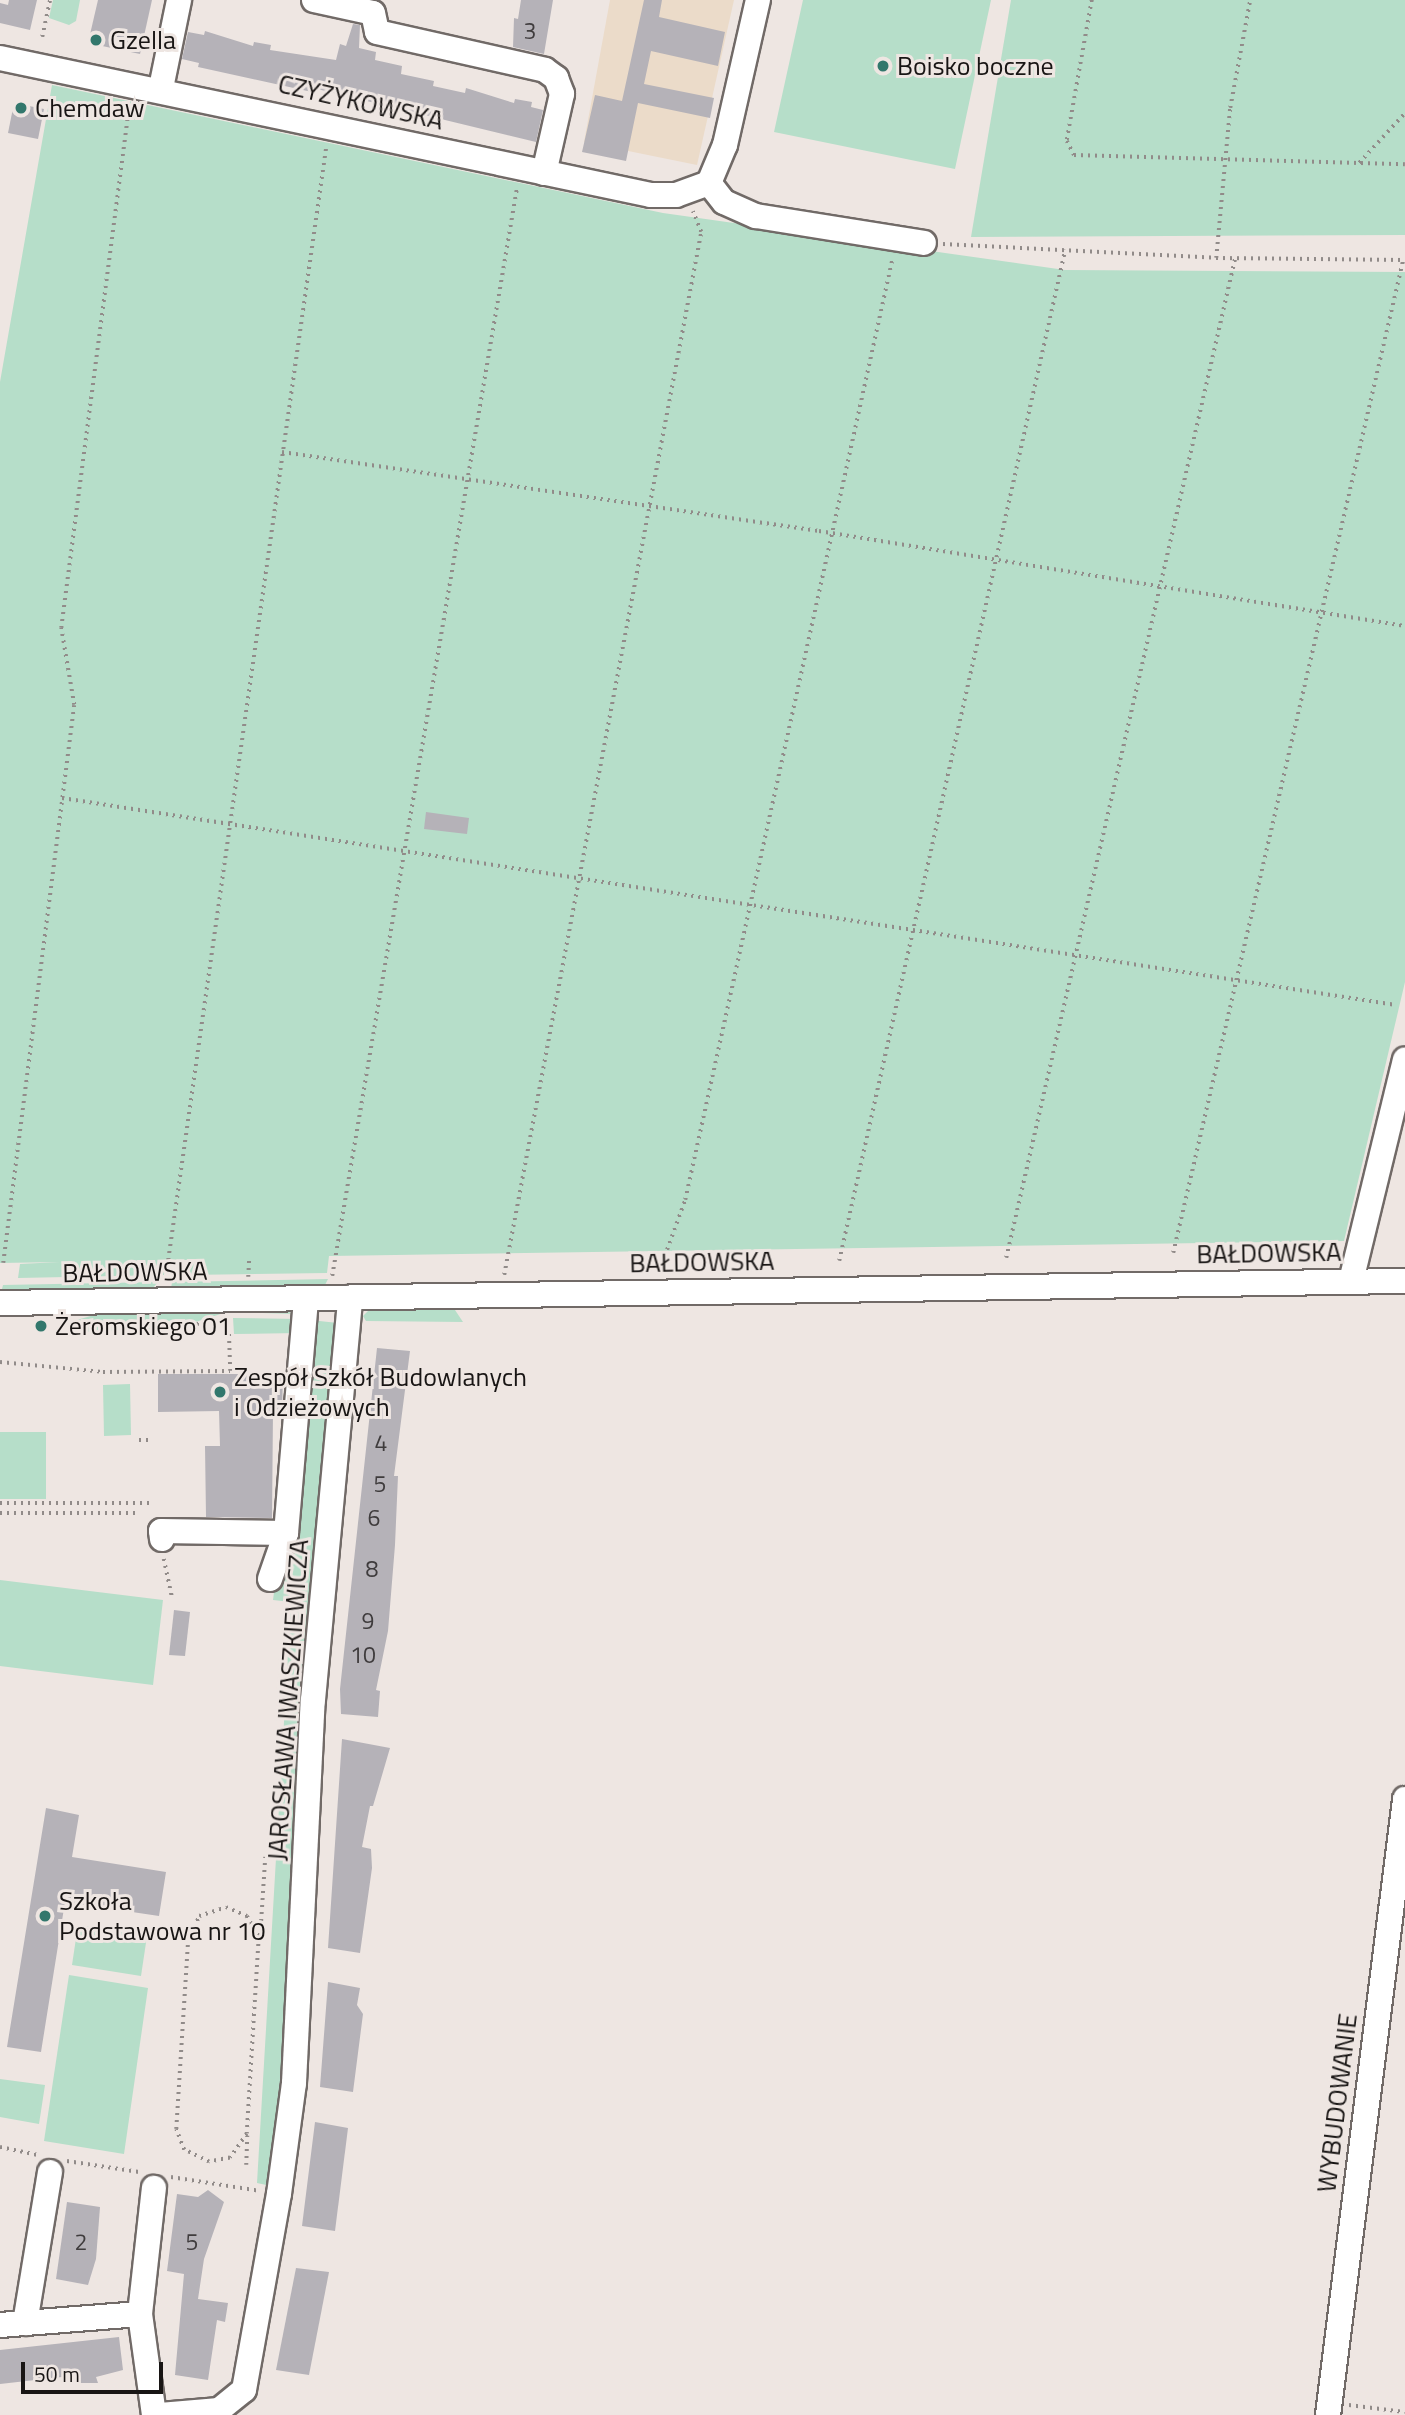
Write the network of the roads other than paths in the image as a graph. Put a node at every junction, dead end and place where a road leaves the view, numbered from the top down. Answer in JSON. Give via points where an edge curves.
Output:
{"nodes":[{"id":1,"x":179,"y":0,"type":"edge"},
{"id":2,"x":314,"y":0,"type":"edge"},
{"id":3,"x":758,"y":0,"type":"edge"},
{"id":4,"x":0,"y":58,"type":"edge"},
{"id":5,"x":161,"y":88,"type":"junction"},
{"id":6,"x":544,"y":173,"type":"junction"},
{"id":7,"x":709,"y":183,"type":"junction"},
{"id":8,"x":924,"y":243,"type":"road end"},
{"id":9,"x":1405,"y":1059,"type":"edge"},
{"id":10,"x":1405,"y":1280,"type":"edge"},
{"id":11,"x":1350,"y":1281,"type":"junction"},
{"id":12,"x":350,"y":1298,"type":"junction"},
{"id":13,"x":306,"y":1299,"type":"junction"},
{"id":14,"x":0,"y":1303,"type":"edge"},
{"id":15,"x":286,"y":1533,"type":"junction"},
{"id":16,"x":163,"y":1549,"type":"road end"},
{"id":17,"x":270,"y":1579,"type":"dead end"},
{"id":18,"x":1405,"y":1799,"type":"edge"},
{"id":19,"x":54,"y":2163,"type":"road end"},
{"id":20,"x":157,"y":2179,"type":"road end"},
{"id":21,"x":141,"y":2314,"type":"junction"},
{"id":22,"x":25,"y":2323,"type":"junction"},
{"id":23,"x":0,"y":2325,"type":"edge"},
{"id":24,"x":240,"y":2407,"type":"edge"},
{"id":25,"x":1329,"y":2409,"type":"edge"},
{"id":26,"x":154,"y":2415,"type":"edge"},
{"id":27,"x":160,"y":2415,"type":"edge"}],
"edges":[{"from":1,"to":5,"type":"street"},
{"from":2,"to":6,"type":"street","via":[[373,13],[377,32],[545,70],[556,78],[562,94]]},
{"from":3,"to":7,"type":"street","via":[[725,145]]},
{"from":4,"to":5,"type":"street","name":"CZYŻYKOWSKA"},
{"from":5,"to":6,"type":"street","name":"CZYŻYKOWSKA"},
{"from":6,"to":7,"type":"street","name":"CZYŻYKOWSKA","via":[[651,195],[676,195]]},
{"from":7,"to":8,"type":"street","via":[[724,202],[756,216]]},
{"from":9,"to":11,"type":"street"},
{"from":10,"to":11,"type":"street","name":"BAŁDOWSKA"},
{"from":11,"to":12,"type":"street","name":"BAŁDOWSKA"},
{"from":12,"to":13,"type":"street","name":"BAŁDOWSKA"},
{"from":12,"to":24,"type":"street","name":"JAROSŁAWA IWASZKIEWICZA","via":[[313,1700],[292,2105]]},
{"from":13,"to":14,"type":"street","name":"BAŁDOWSKA"},
{"from":13,"to":15,"type":"street"},
{"from":15,"to":16,"type":"street","via":[[161,1531]]},
{"from":15,"to":17,"type":"street"},
{"from":18,"to":25,"type":"street","name":"WYBUDOWANIE"},
{"from":19,"to":22,"type":"street"},
{"from":20,"to":21,"type":"street"},
{"from":21,"to":22,"type":"street"},
{"from":21,"to":26,"type":"street"},
{"from":22,"to":23,"type":"street"},
{"from":24,"to":27,"type":"street","name":"JAROSŁAWA IWASZKIEWICZA"}]}
